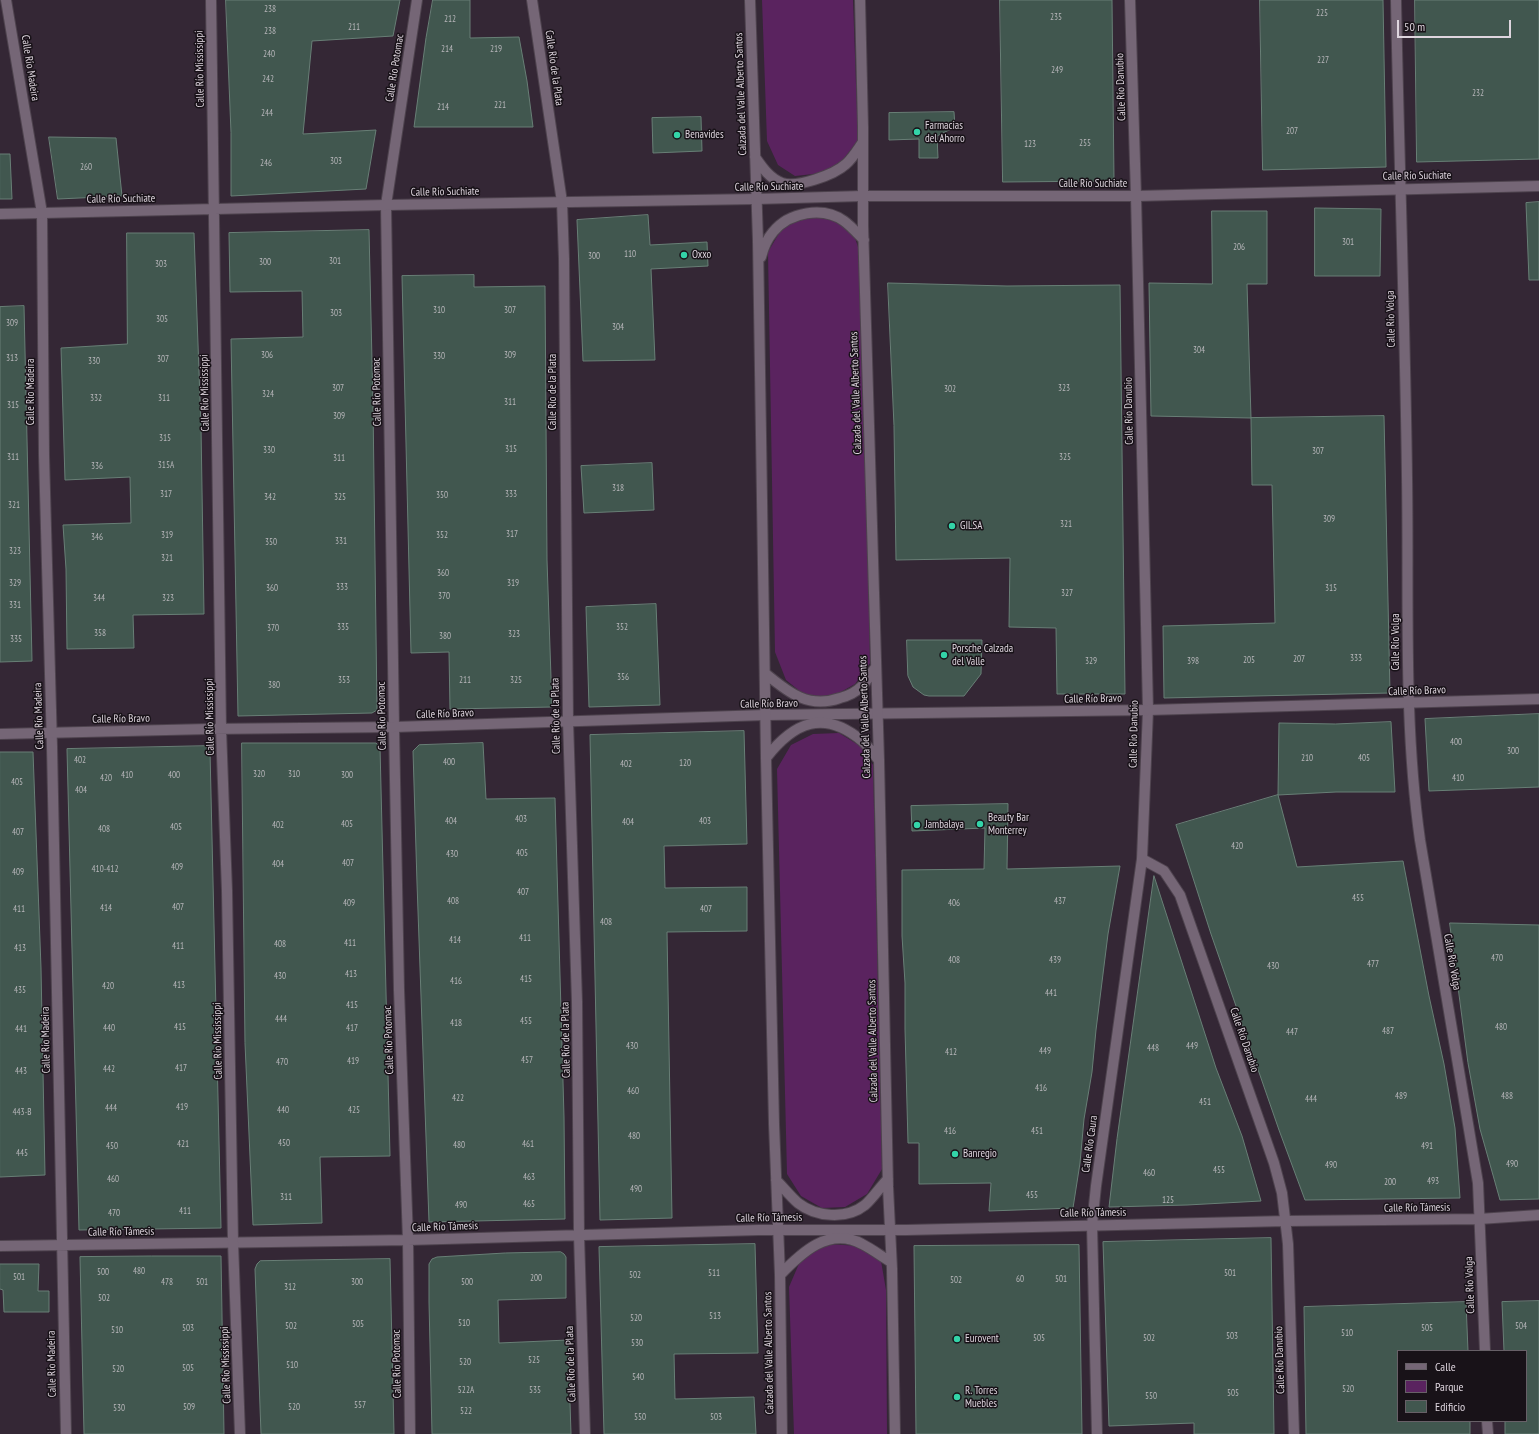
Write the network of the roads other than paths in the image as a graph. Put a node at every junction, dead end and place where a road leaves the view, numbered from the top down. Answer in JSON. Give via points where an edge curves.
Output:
{"nodes":[{"id":1,"x":6,"y":0,"type":"edge"},
{"id":2,"x":211,"y":0,"type":"edge"},
{"id":3,"x":418,"y":0,"type":"edge"},
{"id":4,"x":532,"y":0,"type":"edge"},
{"id":5,"x":750,"y":0,"type":"edge"},
{"id":6,"x":860,"y":0,"type":"edge"},
{"id":7,"x":1130,"y":0,"type":"edge"},
{"id":8,"x":1396,"y":0,"type":"edge"},
{"id":9,"x":863,"y":142,"type":"junction"},
{"id":10,"x":755,"y":157,"type":"junction"},
{"id":11,"x":1539,"y":186,"type":"edge"},
{"id":12,"x":1400,"y":189,"type":"junction"},
{"id":13,"x":863,"y":196,"type":"junction"},
{"id":14,"x":1136,"y":196,"type":"junction"},
{"id":15,"x":756,"y":200,"type":"junction"},
{"id":16,"x":562,"y":202,"type":"junction"},
{"id":17,"x":386,"y":205,"type":"junction"},
{"id":18,"x":215,"y":209,"type":"junction"},
{"id":19,"x":42,"y":213,"type":"junction"},
{"id":20,"x":0,"y":214,"type":"edge"},
{"id":21,"x":864,"y":240,"type":"junction"},
{"id":22,"x":758,"y":268,"type":"junction"},
{"id":23,"x":876,"y":667,"type":"junction"},
{"id":24,"x":766,"y":674,"type":"junction"},
{"id":25,"x":1539,"y":699,"type":"edge"},
{"id":26,"x":1408,"y":703,"type":"junction"},
{"id":27,"x":1148,"y":710,"type":"junction"},
{"id":28,"x":877,"y":714,"type":"junction"},
{"id":29,"x":766,"y":715,"type":"junction"},
{"id":30,"x":568,"y":722,"type":"junction"},
{"id":31,"x":394,"y":727,"type":"junction"},
{"id":32,"x":221,"y":729,"type":"junction"},
{"id":33,"x":52,"y":733,"type":"junction"},
{"id":34,"x":0,"y":734,"type":"edge"},
{"id":35,"x":766,"y":758,"type":"junction"},
{"id":36,"x":879,"y":760,"type":"junction"},
{"id":37,"x":1142,"y":859,"type":"junction"},
{"id":38,"x":888,"y":1179,"type":"junction"},
{"id":39,"x":776,"y":1180,"type":"junction"},
{"id":40,"x":1539,"y":1215,"type":"edge"},
{"id":41,"x":1479,"y":1219,"type":"junction"},
{"id":42,"x":1286,"y":1221,"type":"junction"},
{"id":43,"x":1092,"y":1225,"type":"junction"},
{"id":44,"x":778,"y":1230,"type":"junction"},
{"id":45,"x":890,"y":1230,"type":"junction"},
{"id":46,"x":579,"y":1235,"type":"junction"},
{"id":47,"x":408,"y":1240,"type":"junction"},
{"id":48,"x":233,"y":1242,"type":"junction"},
{"id":49,"x":62,"y":1245,"type":"junction"},
{"id":50,"x":0,"y":1246,"type":"edge"},
{"id":51,"x":891,"y":1262,"type":"junction"},
{"id":52,"x":780,"y":1275,"type":"junction"},
{"id":53,"x":1485,"y":1350,"type":"edge"},
{"id":54,"x":1487,"y":1422,"type":"edge"},
{"id":55,"x":66,"y":1434,"type":"edge"},
{"id":56,"x":240,"y":1434,"type":"edge"},
{"id":57,"x":410,"y":1434,"type":"edge"},
{"id":58,"x":585,"y":1434,"type":"edge"},
{"id":59,"x":782,"y":1434,"type":"edge"},
{"id":60,"x":895,"y":1434,"type":"edge"},
{"id":61,"x":1097,"y":1434,"type":"edge"},
{"id":62,"x":1294,"y":1434,"type":"edge"},
{"id":63,"x":1488,"y":1434,"type":"edge"}],
"edges":[{"from":1,"to":19,"type":"street","name":"Calle Río Madeira"},
{"from":2,"to":18,"type":"street","name":"Calle Río Mississippi"},
{"from":3,"to":17,"type":"street","name":"Calle Río Potomac"},
{"from":4,"to":16,"type":"street","name":"Calle Río de la Plata"},
{"from":5,"to":10,"type":"street","name":"Calzada del Valle Alberto Santos"},
{"from":6,"to":9,"type":"street","name":"Calzada del Valle Alberto Santos"},
{"from":7,"to":14,"type":"street","name":"Calle Río Danubio"},
{"from":8,"to":12,"type":"street","name":"Calle Río Volga"},
{"from":9,"to":10,"type":"street","via":[[846,164],[826,176],[806,182],[783,183],[768,174]]},
{"from":9,"to":13,"type":"street","name":"Calzada del Valle Alberto Santos"},
{"from":10,"to":15,"type":"street","name":"Calzada del Valle Alberto Santos"},
{"from":11,"to":12,"type":"street","name":"Calle Río Suchiate"},
{"from":12,"to":14,"type":"street","name":"Calle Río Suchiate"},
{"from":12,"to":26,"type":"street","name":"Calle Río Volga","via":[[1407,477]]},
{"from":13,"to":14,"type":"street","name":"Calle Río Suchiate"},
{"from":13,"to":15,"type":"street","name":"Calle Río Suchiate"},
{"from":13,"to":21,"type":"street","name":"Calzada del Valle Alberto Santos"},
{"from":14,"to":27,"type":"street","name":"Calle Río Danubio"},
{"from":15,"to":16,"type":"street","name":"Calle Río Suchiate"},
{"from":15,"to":22,"type":"street","name":"Calzada del Valle Alberto Santos"},
{"from":16,"to":17,"type":"street","name":"Calle Río Suchiate"},
{"from":16,"to":30,"type":"street","name":"Calle Río de la Plata"},
{"from":17,"to":18,"type":"street","name":"Calle Río Suchiate"},
{"from":17,"to":31,"type":"street","name":"Calle Río Potomac"},
{"from":18,"to":19,"type":"street","name":"Calle Río Suchiate"},
{"from":18,"to":32,"type":"street","name":"Calle Río Mississippi"},
{"from":19,"to":20,"type":"street","name":"Calle Río Suchiate"},
{"from":19,"to":33,"type":"street","name":"Calle Río Madeira","via":[[44,455]]},
{"from":21,"to":22,"type":"street","via":[[843,220],[826,214],[809,213],[790,219],[773,232],[763,249]]},
{"from":21,"to":23,"type":"street","name":"Calzada del Valle Alberto Santos"},
{"from":22,"to":24,"type":"street","name":"Calzada del Valle Alberto Santos"},
{"from":23,"to":24,"type":"street","via":[[862,686],[848,695],[820,702],[799,698]]},
{"from":23,"to":28,"type":"street","name":"Calzada del Valle Alberto Santos"},
{"from":24,"to":29,"type":"street","name":"Calzada del Valle Alberto Santos"},
{"from":25,"to":26,"type":"street","name":"Calle Río Bravo"},
{"from":26,"to":27,"type":"street","name":"Calle Río Bravo"},
{"from":26,"to":41,"type":"street","name":"Calle Río Volga","via":[[1416,810],[1478,1184]]},
{"from":27,"to":28,"type":"street","name":"Calle Río Bravo"},
{"from":27,"to":37,"type":"street","name":"Calle Río Danubio"},
{"from":28,"to":29,"type":"street","name":"Calle Río Bravo"},
{"from":28,"to":36,"type":"street","name":"Calzada del Valle Alberto Santos"},
{"from":29,"to":30,"type":"street","name":"Calle Río Bravo"},
{"from":29,"to":35,"type":"street","name":"Calzada del Valle Alberto Santos"},
{"from":30,"to":31,"type":"street","name":"Calle Río Bravo"},
{"from":30,"to":46,"type":"street","name":"Calle Río de la Plata","via":[[577,1002]]},
{"from":31,"to":32,"type":"street","name":"Calle Río Bravo"},
{"from":31,"to":47,"type":"street","name":"Calle Río Potomac"},
{"from":32,"to":33,"type":"street","name":"Calle Río Bravo"},
{"from":32,"to":48,"type":"street","name":"Calle Río Mississippi","via":[[227,891]]},
{"from":33,"to":34,"type":"street","name":"Calle Río Bravo"},
{"from":33,"to":49,"type":"street","name":"Calle Río Madeira"},
{"from":35,"to":36,"type":"street","via":[[788,735],[812,723],[842,728],[862,741]]},
{"from":35,"to":39,"type":"street","name":"Calzada del Valle Alberto Santos"},
{"from":36,"to":38,"type":"street","name":"Calzada del Valle Alberto Santos"},
{"from":37,"to":42,"type":"street","name":"Calle Río Danubio","via":[[1164,871],[1180,896],[1274,1163]]},
{"from":37,"to":43,"type":"street","name":"Calle Río Caura"},
{"from":38,"to":39,"type":"street","via":[[865,1205],[840,1215],[819,1213],[798,1203]]},
{"from":38,"to":45,"type":"street","name":"Calzada del Valle Alberto Santos"},
{"from":39,"to":44,"type":"street","name":"Calzada del Valle Alberto Santos"},
{"from":40,"to":41,"type":"street","name":"Calle Río Támesis"},
{"from":41,"to":42,"type":"street","name":"Calle Río Támesis"},
{"from":41,"to":53,"type":"street","name":"Calle Río Volga"},
{"from":42,"to":43,"type":"street","name":"Calle Río Támesis"},
{"from":42,"to":62,"type":"street","name":"Calle Río Danubio"},
{"from":43,"to":45,"type":"street","name":"Calle Río Támesis"},
{"from":43,"to":61,"type":"street","name":"Calle Río Caura"},
{"from":44,"to":45,"type":"street","name":"Calle Río Támesis"},
{"from":44,"to":46,"type":"street","name":"Calle Río Támesis"},
{"from":44,"to":52,"type":"street","name":"Calzada del Valle Alberto Santos"},
{"from":45,"to":51,"type":"street","name":"Calzada del Valle Alberto Santos"},
{"from":46,"to":47,"type":"street","name":"Calle Río Támesis"},
{"from":46,"to":58,"type":"street","name":"Calle Río de la Plata"},
{"from":47,"to":48,"type":"street","name":"Calle Río Támesis"},
{"from":47,"to":57,"type":"street","name":"Calle Río Potomac"},
{"from":48,"to":49,"type":"street","name":"Calle Río Támesis"},
{"from":48,"to":56,"type":"street","name":"Calle Río Mississippi"},
{"from":49,"to":50,"type":"street","name":"Calle Río Támesis"},
{"from":49,"to":55,"type":"street","name":"Calle Río Madeira"},
{"from":51,"to":52,"type":"street","via":[[849,1239],[833,1239],[819,1242],[806,1249]]},
{"from":51,"to":60,"type":"street","name":"Calzada del Valle Alberto Santos"},
{"from":52,"to":59,"type":"street","name":"Calzada del Valle Alberto Santos"},
{"from":54,"to":63,"type":"street"}]}
